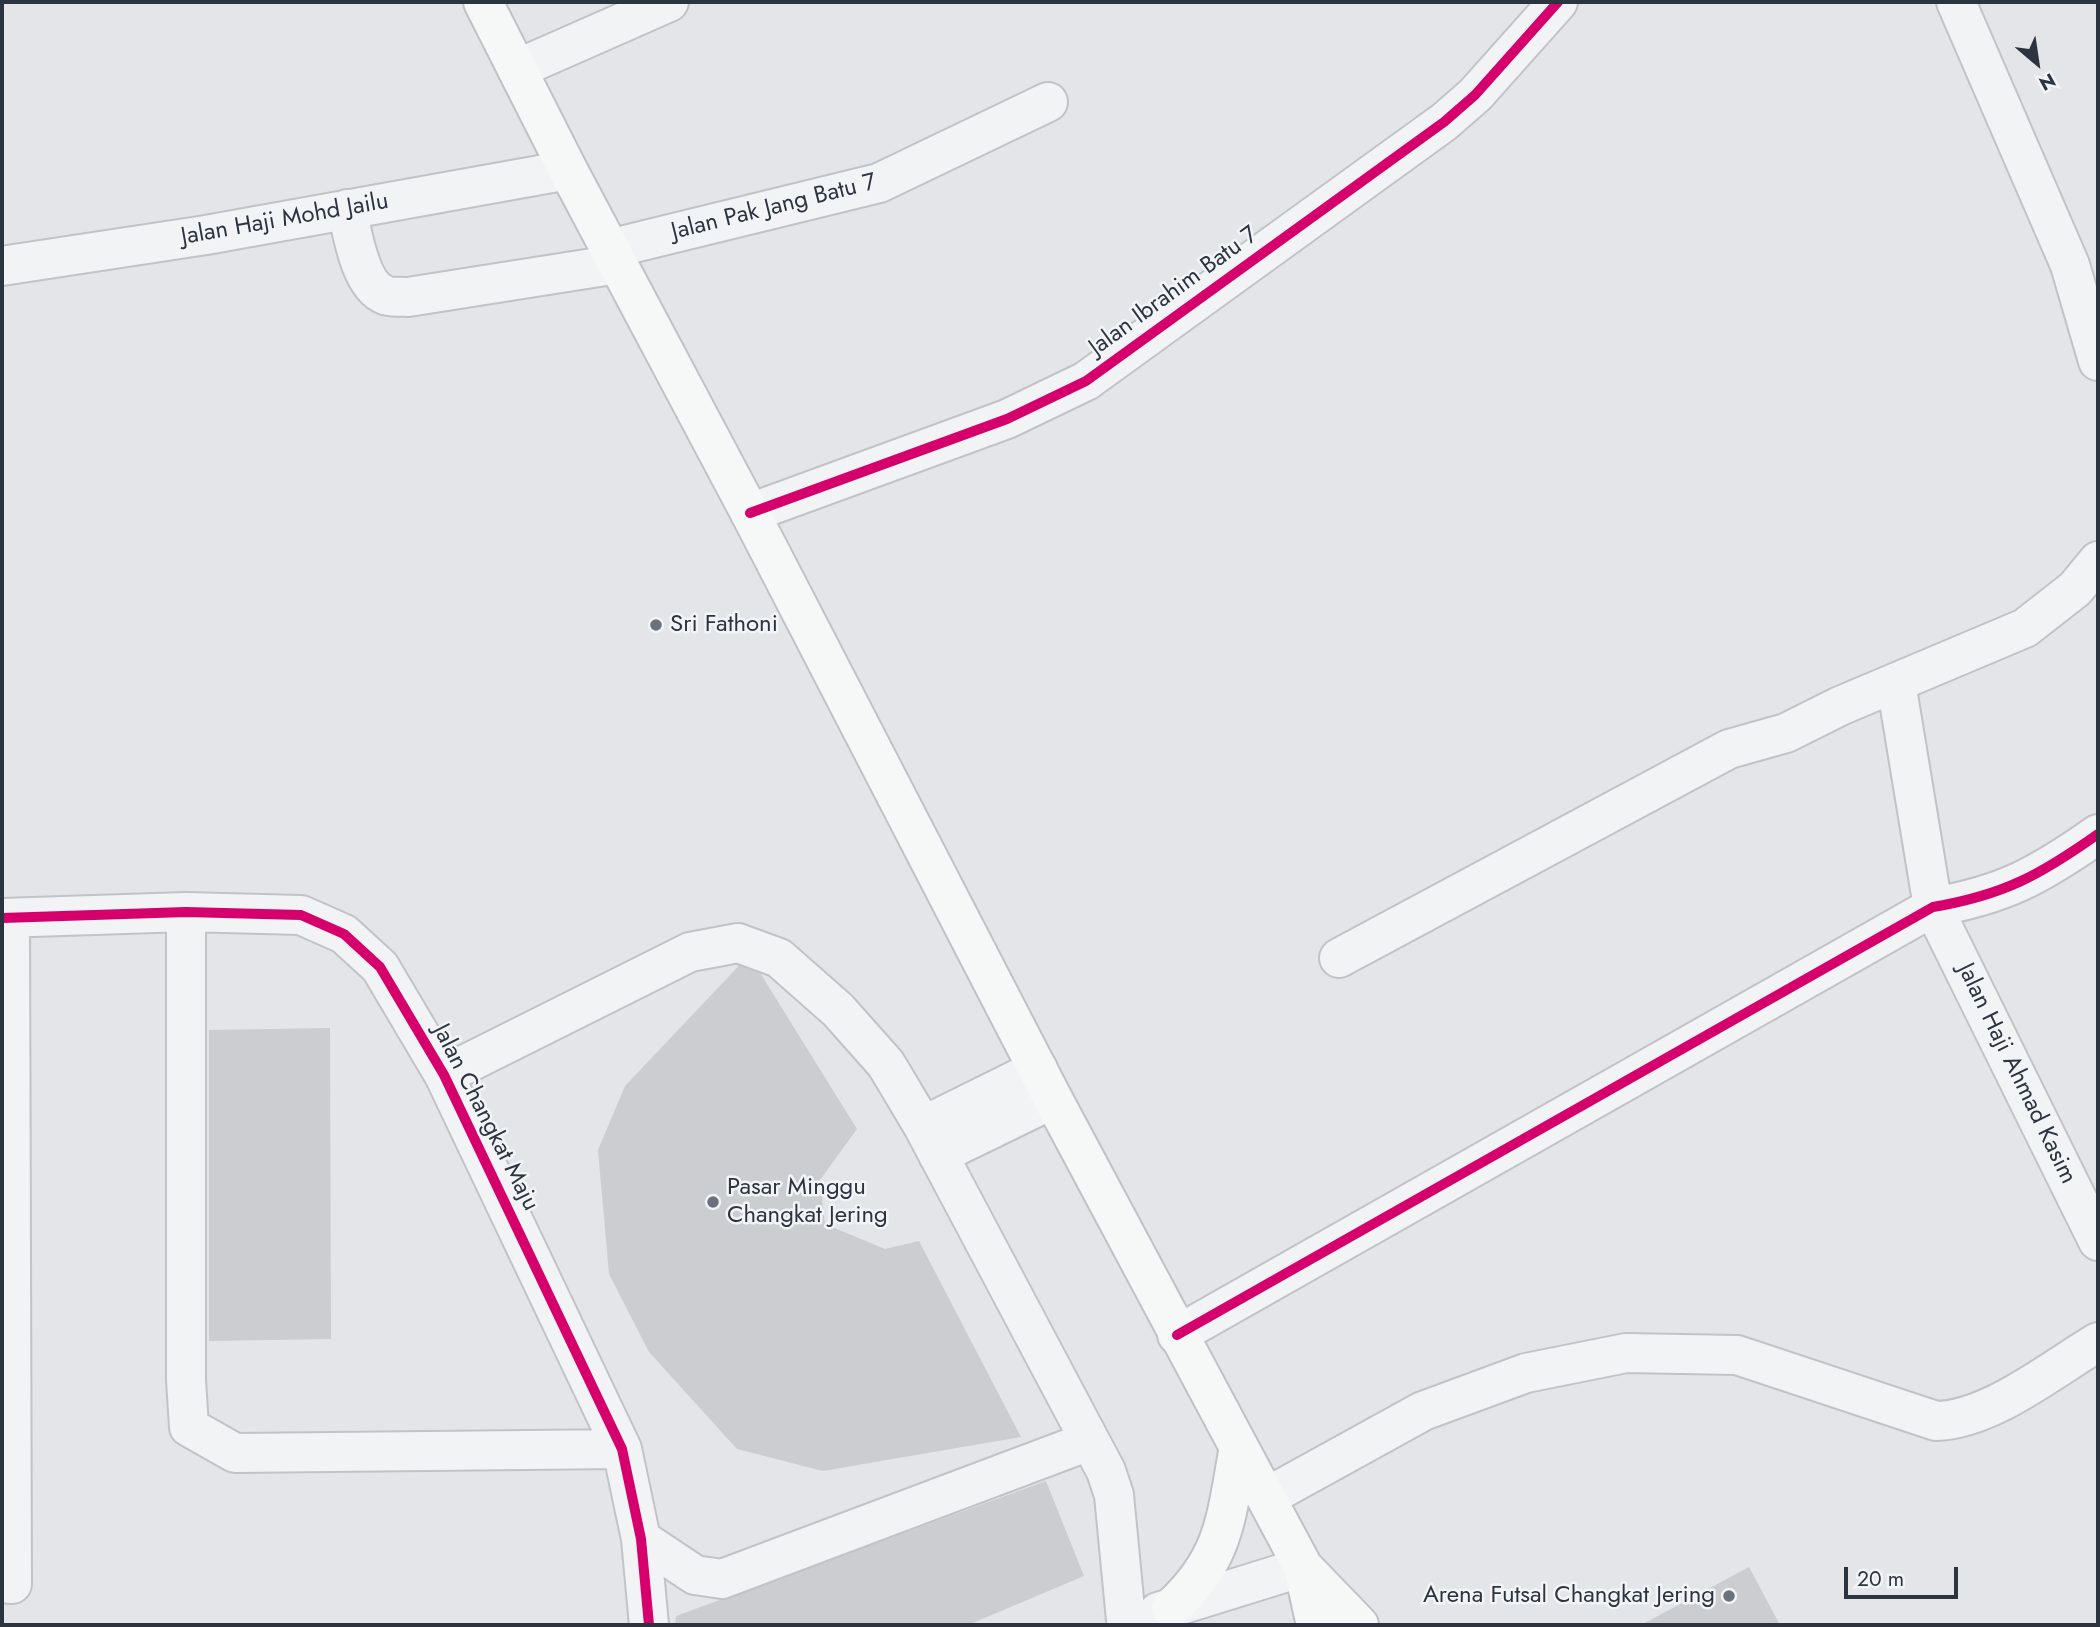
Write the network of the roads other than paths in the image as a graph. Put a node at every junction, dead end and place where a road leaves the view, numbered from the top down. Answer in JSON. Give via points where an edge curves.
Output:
{"nodes":[{"id":1,"x":483,"y":2,"type":"edge"},
{"id":2,"x":669,"y":2,"type":"edge"},
{"id":3,"x":1558,"y":2,"type":"edge"},
{"id":4,"x":1956,"y":2,"type":"edge"},
{"id":5,"x":517,"y":69,"type":"junction"},
{"id":6,"x":1048,"y":102,"type":"dead end"},
{"id":7,"x":568,"y":170,"type":"junction"},
{"id":8,"x":347,"y":209,"type":"junction"},
{"id":9,"x":614,"y":257,"type":"junction"},
{"id":10,"x":2,"y":266,"type":"edge"},
{"id":11,"x":2098,"y":361,"type":"edge"},
{"id":12,"x":750,"y":513,"type":"junction"},
{"id":13,"x":2098,"y":561,"type":"edge"},
{"id":14,"x":1896,"y":683,"type":"junction"},
{"id":15,"x":2098,"y":834,"type":"edge"},
{"id":16,"x":1934,"y":907,"type":"junction"},
{"id":17,"x":186,"y":912,"type":"junction"},
{"id":18,"x":6,"y":918,"type":"edge"},
{"id":19,"x":1339,"y":958,"type":"dead end"},
{"id":20,"x":444,"y":1075,"type":"junction"},
{"id":21,"x":1046,"y":1084,"type":"junction"},
{"id":22,"x":930,"y":1140,"type":"junction"},
{"id":23,"x":2098,"y":1241,"type":"edge"},
{"id":24,"x":1177,"y":1335,"type":"junction"},
{"id":25,"x":2098,"y":1342,"type":"edge"},
{"id":26,"x":1089,"y":1441,"type":"junction"},
{"id":27,"x":1239,"y":1447,"type":"junction"},
{"id":28,"x":622,"y":1449,"type":"junction"},
{"id":29,"x":1267,"y":1497,"type":"junction"},
{"id":30,"x":641,"y":1539,"type":"junction"},
{"id":31,"x":1303,"y":1567,"type":"junction"},
{"id":32,"x":7,"y":1583,"type":"edge"},
{"id":33,"x":1192,"y":1611,"type":"edge"},
{"id":34,"x":1117,"y":1623,"type":"edge"},
{"id":35,"x":649,"y":1625,"type":"edge"},
{"id":36,"x":1316,"y":1625,"type":"edge"},
{"id":37,"x":1359,"y":1625,"type":"edge"}],
"edges":[{"from":1,"to":5,"type":"main road"},
{"from":2,"to":5,"type":"street"},
{"from":3,"to":12,"type":"street","name":"Jalan Ibrahim Batu 7","via":[[1475,95],[1444,122],[1086,381],[1007,419]]},
{"from":4,"to":11,"type":"street","via":[[2070,265]]},
{"from":5,"to":7,"type":"main road"},
{"from":6,"to":9,"type":"street","name":"Jalan Pak Jang Batu 7","via":[[879,183]]},
{"from":7,"to":8,"type":"street","name":"Jalan Haji Mohd Jailu"},
{"from":7,"to":9,"type":"main road"},
{"from":8,"to":9,"type":"street","name":"Jalan Pak Jang Batu 7","via":[[360,265],[384,295],[408,297]]},
{"from":8,"to":10,"type":"street","name":"Jalan Haji Mohd Jailu"},
{"from":9,"to":12,"type":"main road"},
{"from":12,"to":21,"type":"main road"},
{"from":13,"to":14,"type":"street","via":[[2075,589],[2025,628]]},
{"from":14,"to":16,"type":"street","name":"Jalan Haji Ahmad Kasim"},
{"from":14,"to":19,"type":"street","via":[[1786,733],[1729,749]]},
{"from":15,"to":16,"type":"street","via":[[2018,885],[1976,900]]},
{"from":16,"to":23,"type":"street","name":"Jalan Haji Ahmad Kasim"},
{"from":16,"to":24,"type":"street"},
{"from":17,"to":18,"type":"street","name":"Jalan Changkat Maju"},
{"from":17,"to":20,"type":"street","name":"Jalan Changkat Maju","via":[[301,915],[344,934],[380,967]]},
{"from":17,"to":28,"type":"street","via":[[189,1427],[235,1453]]},
{"from":18,"to":32,"type":"street"},
{"from":20,"to":22,"type":"street","via":[[690,952],[738,943],[779,958],[838,1010],[886,1064]]},
{"from":20,"to":28,"type":"street","name":"Jalan Changkat Maju"},
{"from":21,"to":22,"type":"street"},
{"from":21,"to":24,"type":"main road"},
{"from":22,"to":26,"type":"street"},
{"from":24,"to":27,"type":"main road"},
{"from":25,"to":29,"type":"street","via":[[1958,1421],[1936,1421],[1737,1356],[1626,1353],[1526,1373],[1423,1411]]},
{"from":26,"to":30,"type":"street","via":[[722,1579],[695,1576]]},
{"from":26,"to":34,"type":"street","via":[[1114,1495]]},
{"from":27,"to":29,"type":"main road"},
{"from":27,"to":33,"type":"main road","via":[[1218,1544],[1196,1586]]},
{"from":28,"to":30,"type":"street","name":"Jalan Changkat Maju"},
{"from":29,"to":31,"type":"main road"},
{"from":30,"to":35,"type":"street","name":"Jalan Changkat Maju"},
{"from":31,"to":33,"type":"street"},
{"from":31,"to":36,"type":"main road"},
{"from":31,"to":37,"type":"main road"},
{"from":33,"to":34,"type":"street"}]}
